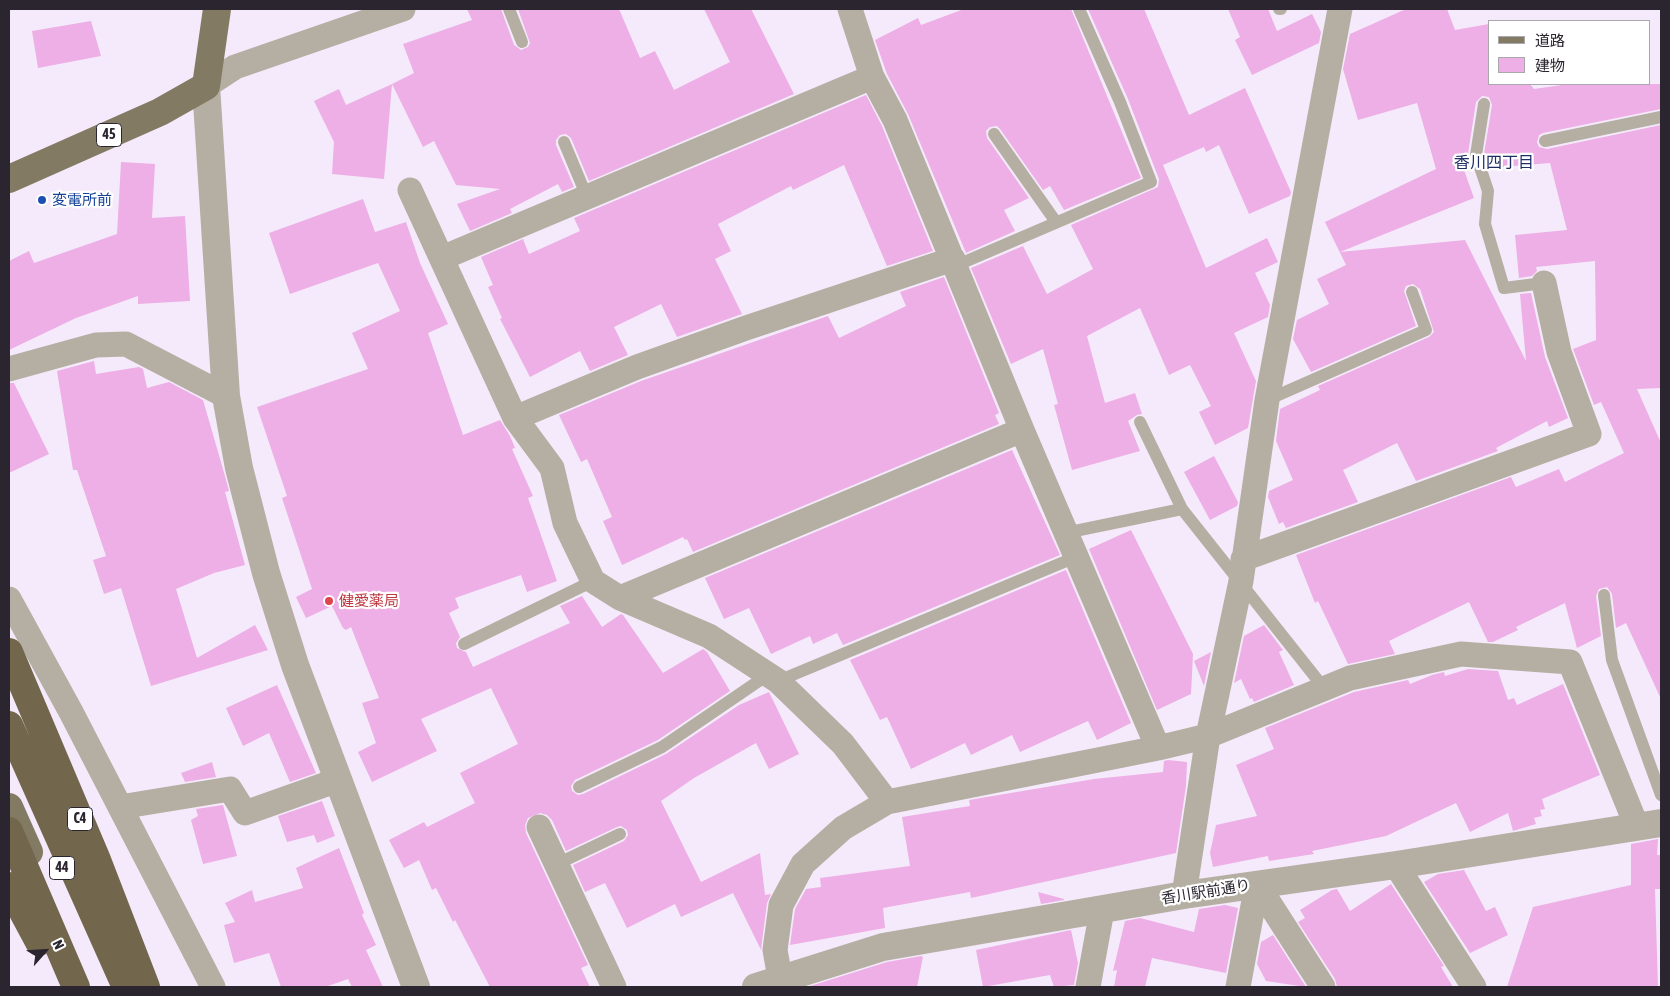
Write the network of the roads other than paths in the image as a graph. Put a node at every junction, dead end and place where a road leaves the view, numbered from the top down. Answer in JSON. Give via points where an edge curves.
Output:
{"nodes":[{"id":1,"x":217,"y":9,"type":"edge"},
{"id":2,"x":403,"y":9,"type":"edge"},
{"id":3,"x":509,"y":9,"type":"edge"},
{"id":4,"x":850,"y":9,"type":"edge"},
{"id":5,"x":1079,"y":9,"type":"edge"},
{"id":6,"x":1340,"y":9,"type":"edge"},
{"id":7,"x":522,"y":42,"type":"dead end"},
{"id":8,"x":872,"y":76,"type":"junction"},
{"id":9,"x":206,"y":86,"type":"junction"},
{"id":10,"x":1484,"y":104,"type":"dead end"},
{"id":11,"x":1661,"y":117,"type":"edge"},
{"id":12,"x":994,"y":134,"type":"dead end"},
{"id":13,"x":1545,"y":141,"type":"dead end"},
{"id":14,"x":564,"y":142,"type":"dead end"},
{"id":15,"x":9,"y":179,"type":"edge"},
{"id":16,"x":410,"y":190,"type":"dead end"},
{"id":17,"x":588,"y":197,"type":"junction"},
{"id":18,"x":1056,"y":222,"type":"junction"},
{"id":19,"x":442,"y":258,"type":"junction"},
{"id":20,"x":954,"y":262,"type":"junction"},
{"id":21,"x":1544,"y":283,"type":"joint"},
{"id":22,"x":1412,"y":292,"type":"dead end"},
{"id":23,"x":9,"y":369,"type":"edge"},
{"id":24,"x":226,"y":396,"type":"junction"},
{"id":25,"x":1266,"y":400,"type":"junction"},
{"id":26,"x":515,"y":418,"type":"junction"},
{"id":27,"x":1140,"y":422,"type":"dead end"},
{"id":28,"x":1022,"y":430,"type":"junction"},
{"id":29,"x":1182,"y":508,"type":"junction"},
{"id":30,"x":1065,"y":533,"type":"junction"},
{"id":31,"x":1076,"y":558,"type":"junction"},
{"id":32,"x":1242,"y":570,"type":"junction"},
{"id":33,"x":593,"y":581,"type":"junction"},
{"id":34,"x":1604,"y":595,"type":"dead end"},
{"id":35,"x":620,"y":598,"type":"junction"},
{"id":36,"x":9,"y":600,"type":"edge"},
{"id":37,"x":464,"y":644,"type":"dead end"},
{"id":38,"x":9,"y":652,"type":"edge"},
{"id":39,"x":774,"y":678,"type":"junction"},
{"id":40,"x":1324,"y":688,"type":"junction"},
{"id":41,"x":9,"y":725,"type":"edge"},
{"id":42,"x":1208,"y":736,"type":"junction"},
{"id":43,"x":1158,"y":748,"type":"junction"},
{"id":44,"x":9,"y":750,"type":"edge"},
{"id":45,"x":338,"y":780,"type":"junction"},
{"id":46,"x":579,"y":787,"type":"dead end"},
{"id":47,"x":1661,"y":795,"type":"edge"},
{"id":48,"x":887,"y":802,"type":"junction"},
{"id":49,"x":9,"y":807,"type":"edge"},
{"id":50,"x":120,"y":807,"type":"junction"},
{"id":51,"x":1649,"y":825,"type":"edge"},
{"id":52,"x":539,"y":827,"type":"dead end"},
{"id":53,"x":9,"y":832,"type":"edge"},
{"id":54,"x":620,"y":834,"type":"dead end"},
{"id":55,"x":557,"y":864,"type":"junction"},
{"id":56,"x":1396,"y":865,"type":"junction"},
{"id":57,"x":1256,"y":884,"type":"junction"},
{"id":58,"x":9,"y":886,"type":"edge"},
{"id":59,"x":1184,"y":895,"type":"junction"},
{"id":60,"x":1102,"y":910,"type":"junction"},
{"id":61,"x":774,"y":984,"type":"edge"},
{"id":62,"x":64,"y":987,"type":"edge"},
{"id":63,"x":76,"y":987,"type":"edge"},
{"id":64,"x":86,"y":987,"type":"edge"},
{"id":65,"x":113,"y":987,"type":"edge"},
{"id":66,"x":126,"y":987,"type":"edge"},
{"id":67,"x":146,"y":987,"type":"edge"},
{"id":68,"x":212,"y":987,"type":"edge"},
{"id":69,"x":416,"y":987,"type":"edge"},
{"id":70,"x":614,"y":987,"type":"edge"},
{"id":71,"x":1088,"y":987,"type":"edge"},
{"id":72,"x":1238,"y":987,"type":"edge"},
{"id":73,"x":1323,"y":987,"type":"edge"},
{"id":74,"x":1474,"y":987,"type":"edge"}],
"edges":[{"from":1,"to":9,"type":"main road"},
{"from":2,"to":9,"type":"street","via":[[234,67]]},
{"from":3,"to":7,"type":"lane"},
{"from":4,"to":8,"type":"street"},
{"from":5,"to":18,"type":"lane","via":[[1151,182]]},
{"from":6,"to":25,"type":"street"},
{"from":8,"to":17,"type":"street"},
{"from":8,"to":20,"type":"street","via":[[895,120]]},
{"from":9,"to":15,"type":"main road","number":"45","via":[[160,112]]},
{"from":9,"to":24,"type":"street"},
{"from":10,"to":21,"type":"lane","via":[[1476,155],[1488,192],[1484,224],[1504,288]]},
{"from":11,"to":13,"type":"lane"},
{"from":12,"to":18,"type":"lane"},
{"from":14,"to":17,"type":"lane"},
{"from":16,"to":19,"type":"street"},
{"from":17,"to":19,"type":"street"},
{"from":18,"to":20,"type":"lane"},
{"from":19,"to":26,"type":"street"},
{"from":20,"to":26,"type":"street","via":[[646,364]]},
{"from":20,"to":28,"type":"street"},
{"from":21,"to":32,"type":"street","via":[[1559,352],[1589,434]]},
{"from":22,"to":25,"type":"lane","via":[[1426,330]]},
{"from":23,"to":24,"type":"street","via":[[96,345],[126,344]]},
{"from":24,"to":45,"type":"street","via":[[266,573],[295,665]]},
{"from":25,"to":32,"type":"street"},
{"from":26,"to":33,"type":"street","via":[[552,468],[565,523]]},
{"from":27,"to":29,"type":"lane"},
{"from":28,"to":30,"type":"street"},
{"from":28,"to":35,"type":"street"},
{"from":29,"to":30,"type":"lane"},
{"from":29,"to":32,"type":"lane"},
{"from":30,"to":31,"type":"street"},
{"from":31,"to":39,"type":"lane"},
{"from":31,"to":43,"type":"street"},
{"from":32,"to":40,"type":"lane"},
{"from":32,"to":42,"type":"street"},
{"from":33,"to":35,"type":"street"},
{"from":33,"to":37,"type":"lane"},
{"from":34,"to":47,"type":"lane","via":[[1612,660]]},
{"from":35,"to":39,"type":"street","via":[[710,636]]},
{"from":36,"to":50,"type":"street"},
{"from":38,"to":67,"type":"highway","number":"C4","via":[[97,860]]},
{"from":39,"to":46,"type":"lane","via":[[662,747]]},
{"from":39,"to":48,"type":"street","via":[[843,744]]},
{"from":40,"to":42,"type":"street"},
{"from":40,"to":51,"type":"street","via":[[1350,678],[1461,654],[1570,662]]},
{"from":41,"to":66,"type":"highway","number":"C4"},
{"from":42,"to":43,"type":"street"},
{"from":42,"to":59,"type":"street"},
{"from":43,"to":48,"type":"street"},
{"from":44,"to":65,"type":"main road","number":"44"},
{"from":45,"to":50,"type":"street","via":[[245,813],[230,789]]},
{"from":45,"to":69,"type":"street"},
{"from":48,"to":61,"type":"street","via":[[843,828],[803,864],[781,905]]},
{"from":49,"to":64,"type":"main road","number":"44"},
{"from":50,"to":68,"type":"street"},
{"from":51,"to":56,"type":"street","name":"香川駅前通り"},
{"from":52,"to":55,"type":"street"},
{"from":53,"to":63,"type":"highway"},
{"from":54,"to":55,"type":"lane"},
{"from":55,"to":70,"type":"street"},
{"from":56,"to":57,"type":"street","name":"香川駅前通り"},
{"from":56,"to":74,"type":"street"},
{"from":57,"to":59,"type":"street","name":"香川駅前通り"},
{"from":57,"to":72,"type":"street"},
{"from":57,"to":73,"type":"street"},
{"from":58,"to":62,"type":"highway"},
{"from":59,"to":60,"type":"street","name":"香川駅前通り"},
{"from":60,"to":61,"type":"street","name":"香川駅前通り","via":[[883,947]]},
{"from":60,"to":71,"type":"street"}]}
